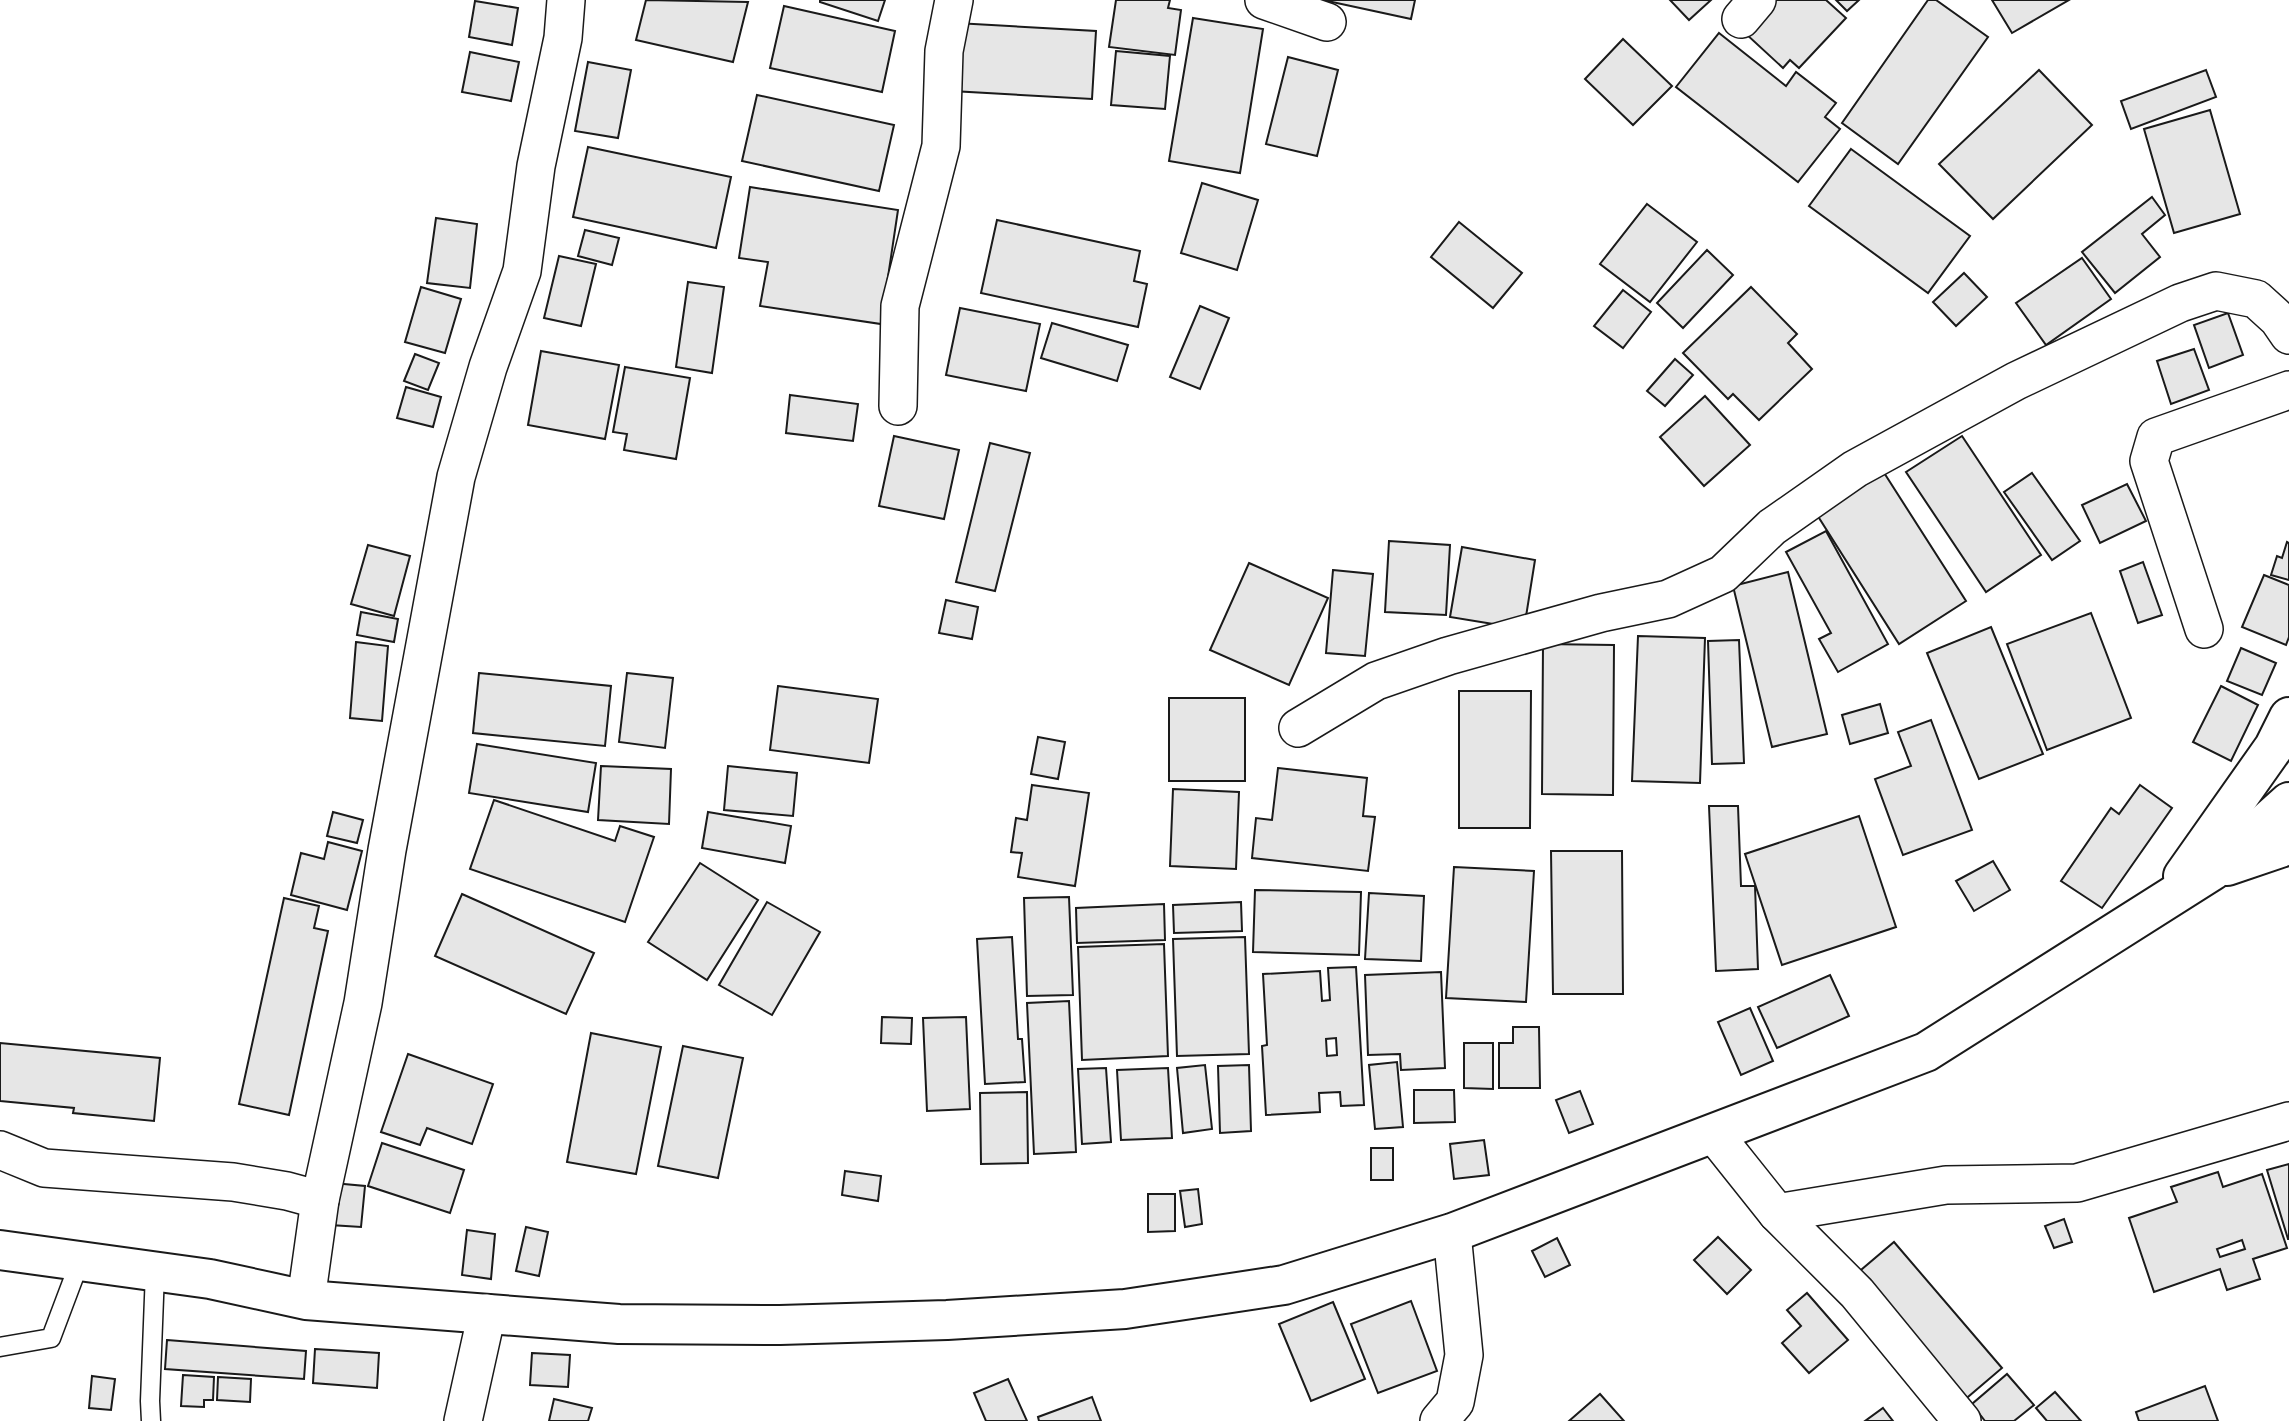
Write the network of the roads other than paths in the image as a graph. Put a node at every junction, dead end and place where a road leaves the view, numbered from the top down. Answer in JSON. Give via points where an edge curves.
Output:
{"nodes":[{"id":1,"x":566,"y":0,"type":"edge"},
{"id":2,"x":954,"y":0,"type":"edge"},
{"id":3,"x":1271,"y":1,"type":"edge"},
{"id":4,"x":1327,"y":22,"type":"dead end"},
{"id":5,"x":2289,"y":335,"type":"edge"},
{"id":6,"x":2289,"y":390,"type":"edge"},
{"id":7,"x":898,"y":406,"type":"dead end"},
{"id":8,"x":2204,"y":629,"type":"dead end"},
{"id":9,"x":2289,"y":717,"type":"edge"},
{"id":10,"x":1298,"y":728,"type":"dead end"},
{"id":11,"x":2289,"y":802,"type":"edge"},
{"id":12,"x":2289,"y":845,"type":"edge"},
{"id":13,"x":2212,"y":871,"type":"junction"},
{"id":14,"x":2167,"y":898,"type":"junction"},
{"id":15,"x":2289,"y":1121,"type":"edge"},
{"id":16,"x":1714,"y":1135,"type":"junction"},
{"id":17,"x":0,"y":1150,"type":"edge"},
{"id":18,"x":320,"y":1200,"type":"junction"},
{"id":19,"x":1777,"y":1213,"type":"junction"},
{"id":20,"x":1452,"y":1233,"type":"junction"},
{"id":21,"x":0,"y":1250,"type":"edge"},
{"id":22,"x":80,"y":1261,"type":"junction"},
{"id":23,"x":155,"y":1272,"type":"junction"},
{"id":24,"x":306,"y":1300,"type":"junction"},
{"id":25,"x":487,"y":1313,"type":"junction"},
{"id":26,"x":0,"y":1347,"type":"edge"},
{"id":27,"x":151,"y":1421,"type":"edge"},
{"id":28,"x":463,"y":1421,"type":"edge"},
{"id":29,"x":1439,"y":1421,"type":"edge"},
{"id":30,"x":1962,"y":1421,"type":"edge"}],
"edges":[{"from":1,"to":18,"type":"street","via":[[522,271],[456,477],[363,1003]]},
{"from":2,"to":7,"type":"street","via":[[944,51],[941,146],[900,306]]},
{"from":3,"to":4,"type":"street"},
{"from":5,"to":10,"type":"street","via":[[2256,299],[2216,291],[2180,303],[2016,381],[1855,469],[1772,527],[1723,574],[1668,599],[1448,656],[1376,681]]},
{"from":6,"to":8,"type":"street","via":[[2156,437],[2149,461]]},
{"from":9,"to":14,"type":"main road","via":[[2274,747]]},
{"from":11,"to":13,"type":"main road"},
{"from":12,"to":13,"type":"main road"},
{"from":13,"to":14,"type":"main road"},
{"from":14,"to":16,"type":"main road","via":[[1926,1052]]},
{"from":15,"to":19,"type":"street","via":[[2077,1183],[1947,1185]]},
{"from":16,"to":19,"type":"street"},
{"from":16,"to":20,"type":"main road"},
{"from":17,"to":18,"type":"street","via":[[44,1168],[233,1182]]},
{"from":18,"to":24,"type":"street"},
{"from":19,"to":30,"type":"street","via":[[1857,1293]]},
{"from":20,"to":25,"type":"main road","via":[[1284,1285],[1125,1309],[780,1325],[619,1324]]},
{"from":20,"to":29,"type":"street","via":[[1464,1355],[1455,1402]]},
{"from":21,"to":22,"type":"main road"},
{"from":22,"to":23,"type":"main road"},
{"from":22,"to":26,"type":"lane","via":[[51,1338]]},
{"from":23,"to":24,"type":"main road"},
{"from":23,"to":27,"type":"lane"},
{"from":24,"to":25,"type":"main road"},
{"from":25,"to":28,"type":"street"}]}
